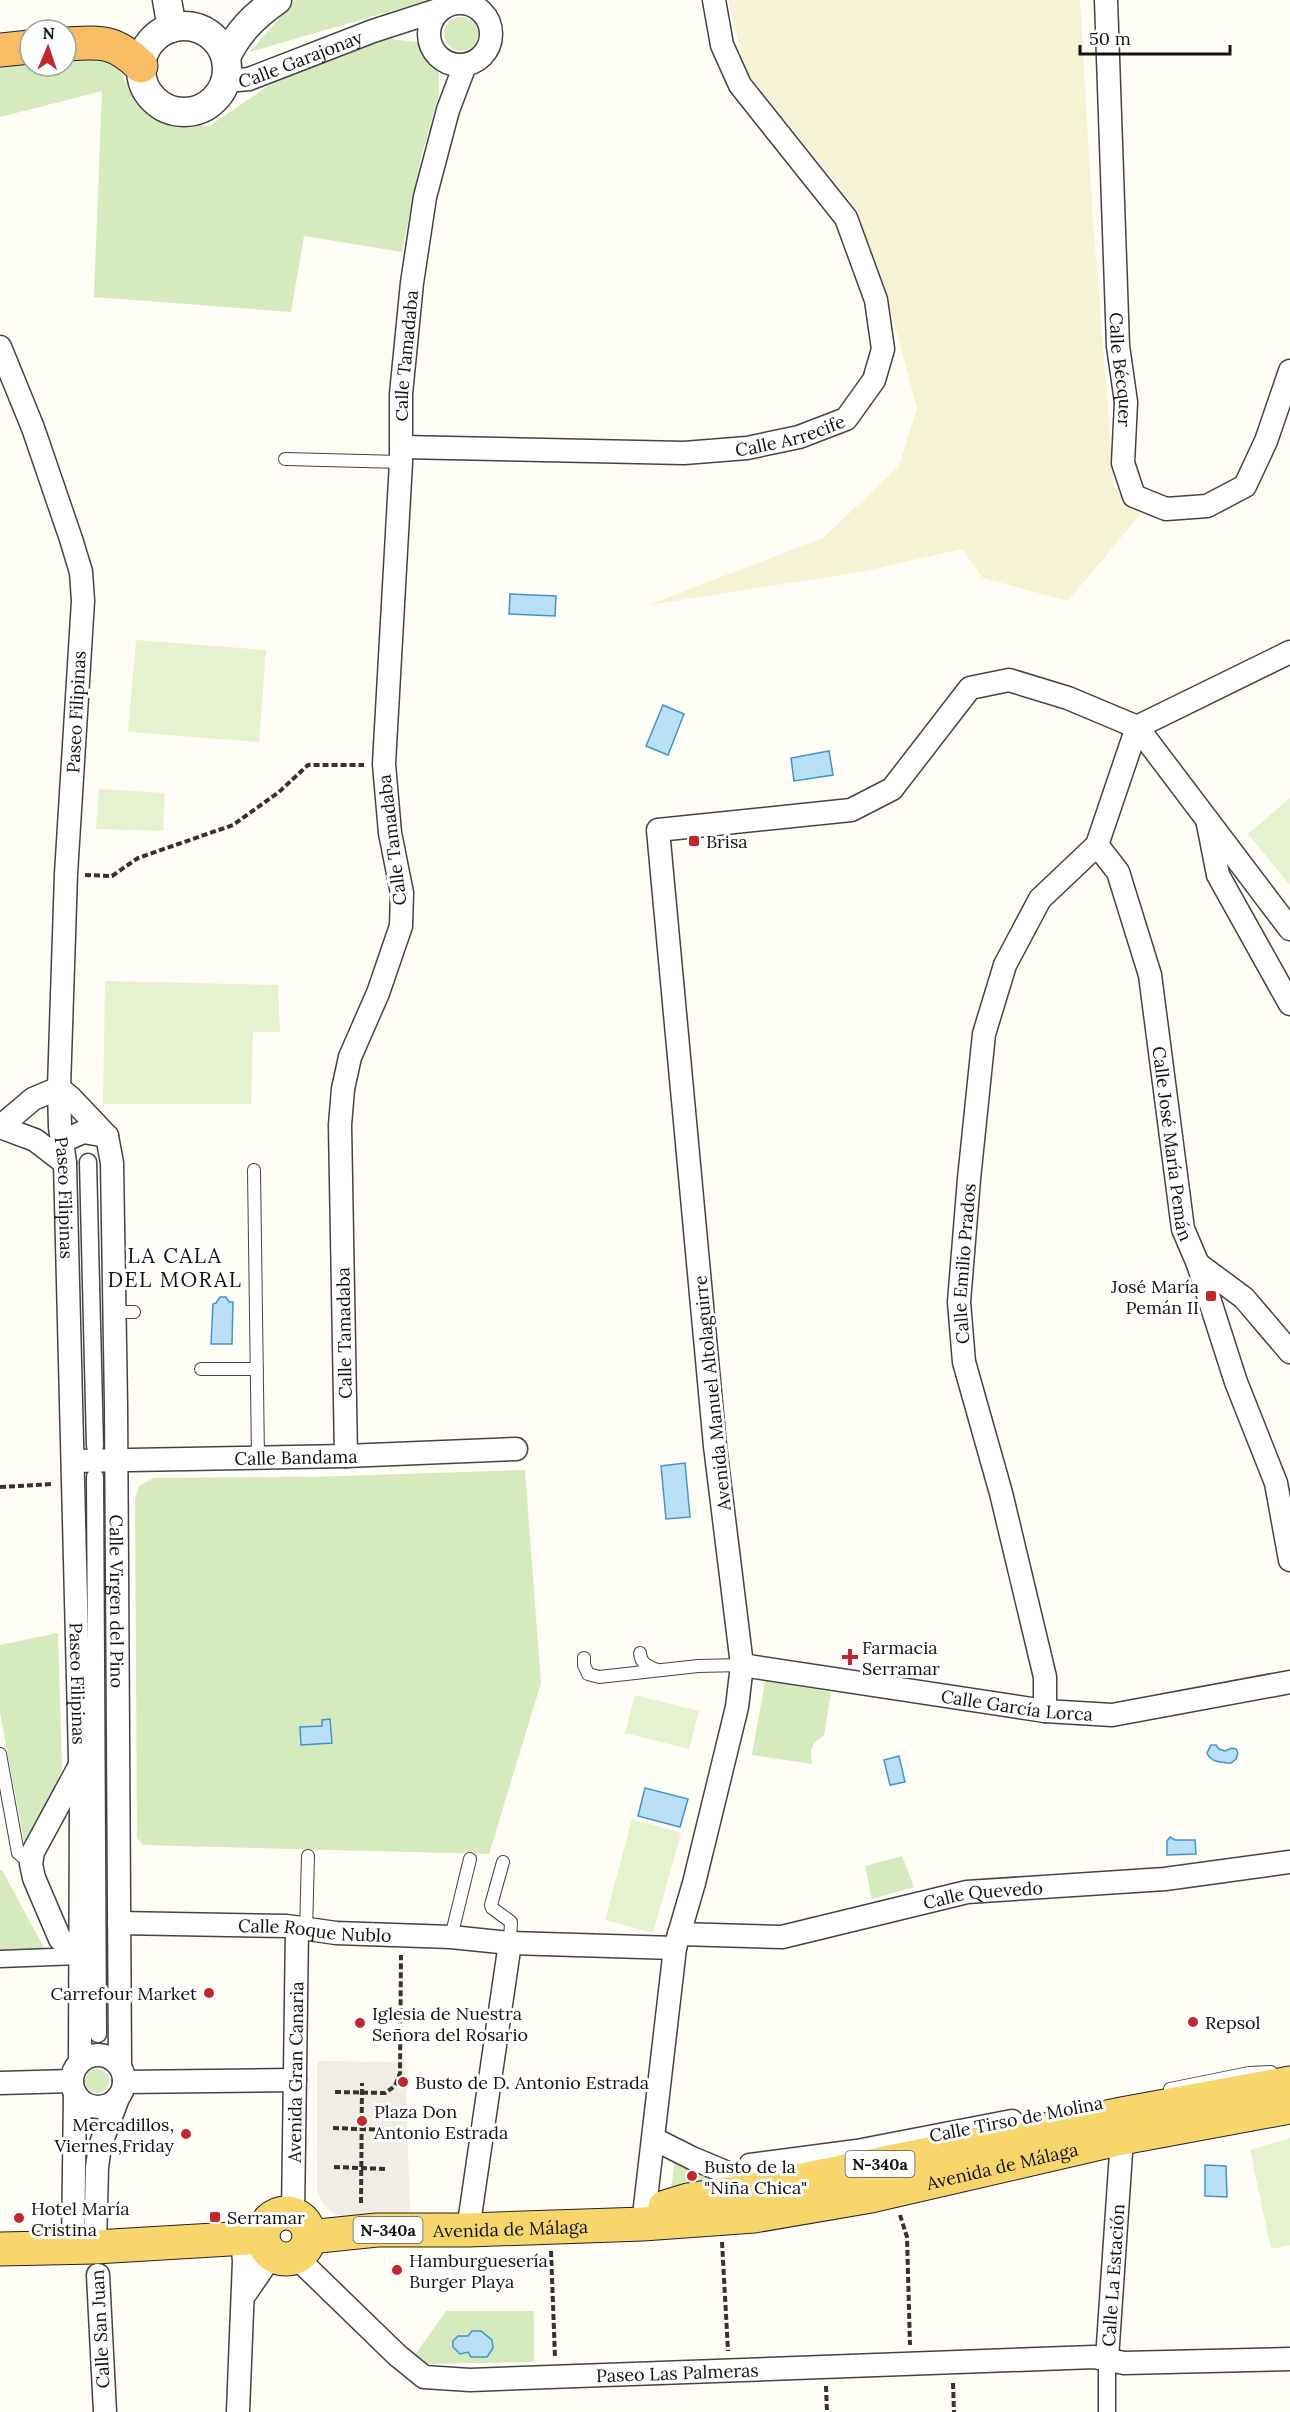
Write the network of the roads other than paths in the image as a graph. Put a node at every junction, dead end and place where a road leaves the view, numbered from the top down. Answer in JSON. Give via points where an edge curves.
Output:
{"nodes":[{"id":1,"x":167,"y":0,"type":"edge"},
{"id":2,"x":277,"y":0,"type":"edge"},
{"id":3,"x":714,"y":0,"type":"edge"},
{"id":4,"x":1106,"y":0,"type":"edge"},
{"id":5,"x":459,"y":4,"type":"edge"},
{"id":6,"x":172,"y":28,"type":"junction"},
{"id":7,"x":373,"y":31,"type":"junction"},
{"id":8,"x":78,"y":43,"type":"edge"},
{"id":9,"x":431,"y":45,"type":"junction"},
{"id":10,"x":18,"y":48,"type":"edge"},
{"id":11,"x":0,"y":50,"type":"edge"},
{"id":12,"x":456,"y":63,"type":"junction"},
{"id":13,"x":141,"y":66,"type":"junction"},
{"id":14,"x":226,"y":69,"type":"junction"},
{"id":15,"x":0,"y":347,"type":"edge"},
{"id":16,"x":1290,"y":371,"type":"edge"},
{"id":17,"x":401,"y":455,"type":"junction"},
{"id":18,"x":285,"y":459,"type":"dead end"},
{"id":19,"x":1290,"y":652,"type":"edge"},
{"id":20,"x":1137,"y":727,"type":"junction"},
{"id":21,"x":1207,"y":819,"type":"junction"},
{"id":22,"x":1098,"y":845,"type":"junction"},
{"id":23,"x":1290,"y":929,"type":"edge"},
{"id":24,"x":1290,"y":1004,"type":"edge"},
{"id":25,"x":59,"y":1088,"type":"junction"},
{"id":26,"x":0,"y":1127,"type":"edge"},
{"id":27,"x":106,"y":1136,"type":"junction"},
{"id":28,"x":64,"y":1152,"type":"junction"},
{"id":29,"x":88,"y":1162,"type":"dead end"},
{"id":30,"x":254,"y":1170,"type":"dead end"},
{"id":31,"x":1198,"y":1264,"type":"junction"},
{"id":32,"x":1290,"y":1352,"type":"edge"},
{"id":33,"x":201,"y":1369,"type":"dead end"},
{"id":34,"x":257,"y":1369,"type":"junction"},
{"id":35,"x":95,"y":1446,"type":"dead end"},
{"id":36,"x":516,"y":1449,"type":"dead end"},
{"id":37,"x":346,"y":1456,"type":"junction"},
{"id":38,"x":258,"y":1458,"type":"junction"},
{"id":39,"x":116,"y":1461,"type":"junction"},
{"id":40,"x":81,"y":1474,"type":"junction"},
{"id":41,"x":1283,"y":1489,"type":"edge"},
{"id":42,"x":1290,"y":1560,"type":"edge"},
{"id":43,"x":640,"y":1653,"type":"dead end"},
{"id":44,"x":584,"y":1658,"type":"dead end"},
{"id":45,"x":742,"y":1665,"type":"junction"},
{"id":46,"x":658,"y":1670,"type":"junction"},
{"id":47,"x":1290,"y":1682,"type":"edge"},
{"id":48,"x":1045,"y":1711,"type":"junction"},
{"id":49,"x":0,"y":1754,"type":"edge"},
{"id":50,"x":80,"y":1766,"type":"junction"},
{"id":51,"x":308,"y":1856,"type":"dead end"},
{"id":52,"x":470,"y":1859,"type":"dead end"},
{"id":53,"x":503,"y":1862,"type":"dead end"},
{"id":54,"x":1290,"y":1862,"type":"edge"},
{"id":55,"x":31,"y":1864,"type":"junction"},
{"id":56,"x":119,"y":1923,"type":"junction"},
{"id":57,"x":302,"y":1929,"type":"junction"},
{"id":58,"x":451,"y":1937,"type":"junction"},
{"id":59,"x":677,"y":1941,"type":"junction"},
{"id":60,"x":510,"y":1943,"type":"junction"},
{"id":61,"x":79,"y":1956,"type":"junction"},
{"id":62,"x":0,"y":1959,"type":"edge"},
{"id":63,"x":98,"y":2034,"type":"dead end"},
{"id":64,"x":1290,"y":2073,"type":"edge"},
{"id":65,"x":76,"y":2078,"type":"junction"},
{"id":66,"x":295,"y":2080,"type":"junction"},
{"id":67,"x":121,"y":2082,"type":"junction"},
{"id":68,"x":0,"y":2083,"type":"edge"},
{"id":69,"x":1290,"y":2083,"type":"edge"},
{"id":70,"x":1290,"y":2107,"type":"edge"},
{"id":71,"x":1126,"y":2111,"type":"junction"},
{"id":72,"x":1027,"y":2118,"type":"junction"},
{"id":73,"x":654,"y":2139,"type":"junction"},
{"id":74,"x":985,"y":2143,"type":"junction"},
{"id":75,"x":757,"y":2177,"type":"junction"},
{"id":76,"x":643,"y":2224,"type":"junction"},
{"id":77,"x":468,"y":2230,"type":"junction"},
{"id":78,"x":279,"y":2240,"type":"junction"},
{"id":79,"x":0,"y":2249,"type":"edge"},
{"id":80,"x":89,"y":2256,"type":"junction"},
{"id":81,"x":241,"y":2301,"type":"junction"},
{"id":82,"x":1107,"y":2359,"type":"junction"},
{"id":83,"x":1290,"y":2359,"type":"edge"},
{"id":84,"x":105,"y":2412,"type":"edge"},
{"id":85,"x":238,"y":2412,"type":"edge"},
{"id":86,"x":1107,"y":2412,"type":"edge"}],
"edges":[{"from":1,"to":6,"type":"street"},
{"from":2,"to":14,"type":"street","via":[[234,40]]},
{"from":3,"to":17,"type":"street","name":"Calle Arrecife","via":[[722,45],[740,86],[846,218],[876,300],[883,349],[874,380],[846,419],[799,437],[747,448],[684,453]]},
{"from":4,"to":16,"type":"street","name":"Calle Bécquer","via":[[1118,346],[1126,402],[1124,463],[1134,496],[1166,509],[1207,506],[1245,486],[1266,441]]},
{"from":5,"to":7,"type":"street","name":"Calle Garajonay"},
{"from":5,"to":9,"type":"street","via":[[434,16],[430,25]]},
{"from":5,"to":12,"type":"street","via":[[479,10],[486,17],[491,35],[489,45],[475,61]]},
{"from":6,"to":13,"type":"street","via":[[151,42]]},
{"from":6,"to":14,"type":"street","via":[[185,26],[211,35],[220,45]]},
{"from":7,"to":9,"type":"street","name":"Calle Garajonay","via":[[422,34]]},
{"from":7,"to":14,"type":"street","name":"Calle Garajonay","via":[[249,79]]},
{"from":8,"to":13,"type":"highway","via":[[111,45]]},
{"from":9,"to":12,"type":"street","via":[[440,58]]},
{"from":10,"to":11,"type":"highway"},
{"from":12,"to":17,"type":"street","name":"Calle Tamadaba","via":[[426,197],[412,283],[401,394]]},
{"from":13,"to":14,"type":"street","via":[[148,93],[170,110],[184,112],[210,104],[220,94]]},
{"from":15,"to":25,"type":"street","name":"Paseo Filipinas","via":[[33,428],[81,572],[83,601],[66,874]]},
{"from":17,"to":18,"type":"lane"},
{"from":17,"to":37,"type":"street","name":"Calle Tamadaba","via":[[384,764],[390,834],[402,892],[401,927],[350,1057],[343,1089],[340,1125]]},
{"from":19,"to":20,"type":"street"},
{"from":20,"to":21,"type":"street"},
{"from":20,"to":22,"type":"street"},
{"from":20,"to":45,"type":"street","name":"Avenida Manuel Altolaguirre","via":[[1068,698],[1009,680],[970,687],[892,789],[851,810],[658,830],[716,1446]]},
{"from":21,"to":23,"type":"street"},
{"from":21,"to":24,"type":"street","via":[[1218,875]]},
{"from":22,"to":31,"type":"street","name":"Calle José María Pemán","via":[[1118,872],[1150,975],[1183,1229]]},
{"from":22,"to":48,"type":"street","name":"Calle Emilio Prados","via":[[1040,899],[1005,965],[984,1034],[960,1302],[964,1362],[1045,1677]]},
{"from":25,"to":26,"type":"street","via":[[33,1099]]},
{"from":25,"to":27,"type":"street"},
{"from":25,"to":28,"type":"street","name":"Paseo Filipinas"},
{"from":26,"to":28,"type":"street"},
{"from":27,"to":28,"type":"street","via":[[83,1132]]},
{"from":27,"to":39,"type":"street","name":"Calle Virgen del Pino","via":[[112,1163],[124,1312]]},
{"from":28,"to":40,"type":"street","name":"Paseo Filipinas"},
{"from":29,"to":35,"type":"street"},
{"from":30,"to":34,"type":"lane"},
{"from":31,"to":32,"type":"street","via":[[1244,1298]]},
{"from":31,"to":41,"type":"street","name":"Calle José María Pemán","via":[[1236,1382]]},
{"from":33,"to":34,"type":"lane"},
{"from":34,"to":38,"type":"lane"},
{"from":36,"to":37,"type":"street","name":"Calle Bandama"},
{"from":37,"to":38,"type":"street","name":"Calle Bandama"},
{"from":38,"to":39,"type":"street","name":"Calle Bandama"},
{"from":39,"to":40,"type":"street","name":"Calle Bandama"},
{"from":39,"to":56,"type":"street","name":"Calle Virgen del Pino"},
{"from":40,"to":50,"type":"street","name":"Paseo Filipinas"},
{"from":40,"to":63,"type":"street"},
{"from":41,"to":42,"type":"street","name":"Calle José María Pemán"},
{"from":43,"to":46,"type":"lane","via":[[645,1665]]},
{"from":44,"to":46,"type":"lane","via":[[588,1674],[599,1677]]},
{"from":45,"to":46,"type":"lane"},
{"from":45,"to":48,"type":"street","name":"Calle García Lorca"},
{"from":45,"to":59,"type":"street","name":"Avenida Manuel Altolaguirre","via":[[737,1707]]},
{"from":47,"to":48,"type":"street","name":"Calle García Lorca","via":[[1112,1714]]},
{"from":49,"to":55,"type":"lane","via":[[18,1852]]},
{"from":50,"to":55,"type":"street","via":[[33,1852]]},
{"from":50,"to":61,"type":"street","name":"Paseo Filipinas"},
{"from":51,"to":57,"type":"lane"},
{"from":52,"to":58,"type":"lane"},
{"from":53,"to":60,"type":"lane","via":[[490,1905],[511,1922]]},
{"from":54,"to":59,"type":"street","name":"Calle Quevedo","via":[[1165,1879],[967,1892],[782,1937]]},
{"from":55,"to":61,"type":"street","via":[[60,1939]]},
{"from":56,"to":57,"type":"street","name":"Calle Roque Nublo"},
{"from":56,"to":67,"type":"street","name":"Calle Virgen del Pino"},
{"from":57,"to":58,"type":"street","name":"Calle Roque Nublo"},
{"from":57,"to":66,"type":"street","name":"Avenida Gran Canaria"},
{"from":58,"to":60,"type":"street","name":"Calle Roque Nublo"},
{"from":59,"to":60,"type":"street"},
{"from":59,"to":73,"type":"street","name":"Avenida Manuel Altolaguirre"},
{"from":60,"to":77,"type":"street"},
{"from":61,"to":62,"type":"street"},
{"from":61,"to":65,"type":"street","name":"Paseo Filipinas"},
{"from":64,"to":71,"type":"lane","via":[[1249,2073]]},
{"from":65,"to":67,"type":"street","via":[[88,2056],[105,2055]]},
{"from":65,"to":67,"type":"street","via":[[80,2100],[95,2107],[104,2106]]},
{"from":65,"to":68,"type":"street"},
{"from":65,"to":80,"type":"street","name":"Paseo Filipinas"},
{"from":66,"to":67,"type":"street"},
{"from":66,"to":78,"type":"street","name":"Avenida Gran Canaria"},
{"from":67,"to":80,"type":"street","via":[[100,2146]]},
{"from":69,"to":71,"type":"main road","name":"Avenida de Málaga","number":"N-340a"},
{"from":70,"to":71,"type":"main road","name":"Avenida de Málaga","number":"N-340a"},
{"from":71,"to":72,"type":"street","name":"Calle Tirso de Molina"},
{"from":71,"to":74,"type":"main road","name":"Avenida de Málaga","number":"N-340a"},
{"from":71,"to":76,"type":"main road","name":"Avenida de Málaga","number":"N-340a","via":[[872,2196],[754,2216]]},
{"from":71,"to":82,"type":"street","name":"Calle La Estación"},
{"from":72,"to":74,"type":"street"},
{"from":72,"to":75,"type":"street","name":"Calle Tirso de Molina","via":[[857,2151]]},
{"from":73,"to":75,"type":"street","via":[[692,2158]]},
{"from":73,"to":76,"type":"street","name":"Avenida Manuel Altolaguirre"},
{"from":74,"to":75,"type":"main road","name":"Avenida de Málaga","number":"N-340a"},
{"from":75,"to":76,"type":"main road","name":"Avenida de Málaga","number":"N-340a","via":[[659,2209]]},
{"from":76,"to":77,"type":"main road","name":"Avenida de Málaga","number":"N-340a"},
{"from":77,"to":78,"type":"main road","name":"Avenida de Málaga","number":"N-340a","via":[[377,2230]]},
{"from":78,"to":80,"type":"main road","name":"Avenida de Málaga","number":"N-340a"},
{"from":78,"to":81,"type":"street"},
{"from":78,"to":81,"type":"street","name":"Avenida Gran Canaria","via":[[244,2260]]},
{"from":78,"to":82,"type":"street","name":"Paseo Las Palmeras","via":[[424,2377],[470,2380],[1094,2356]]},
{"from":79,"to":80,"type":"main road","name":"Avenida de Málaga","number":"N-340a"},
{"from":80,"to":84,"type":"street","name":"Calle San Juan"},
{"from":81,"to":85,"type":"street","name":"Avenida Gran Canaria"},
{"from":82,"to":83,"type":"street","name":"Paseo Las Palmeras","via":[[1124,2363]]},
{"from":82,"to":86,"type":"street","name":"Calle La Estación"}]}
